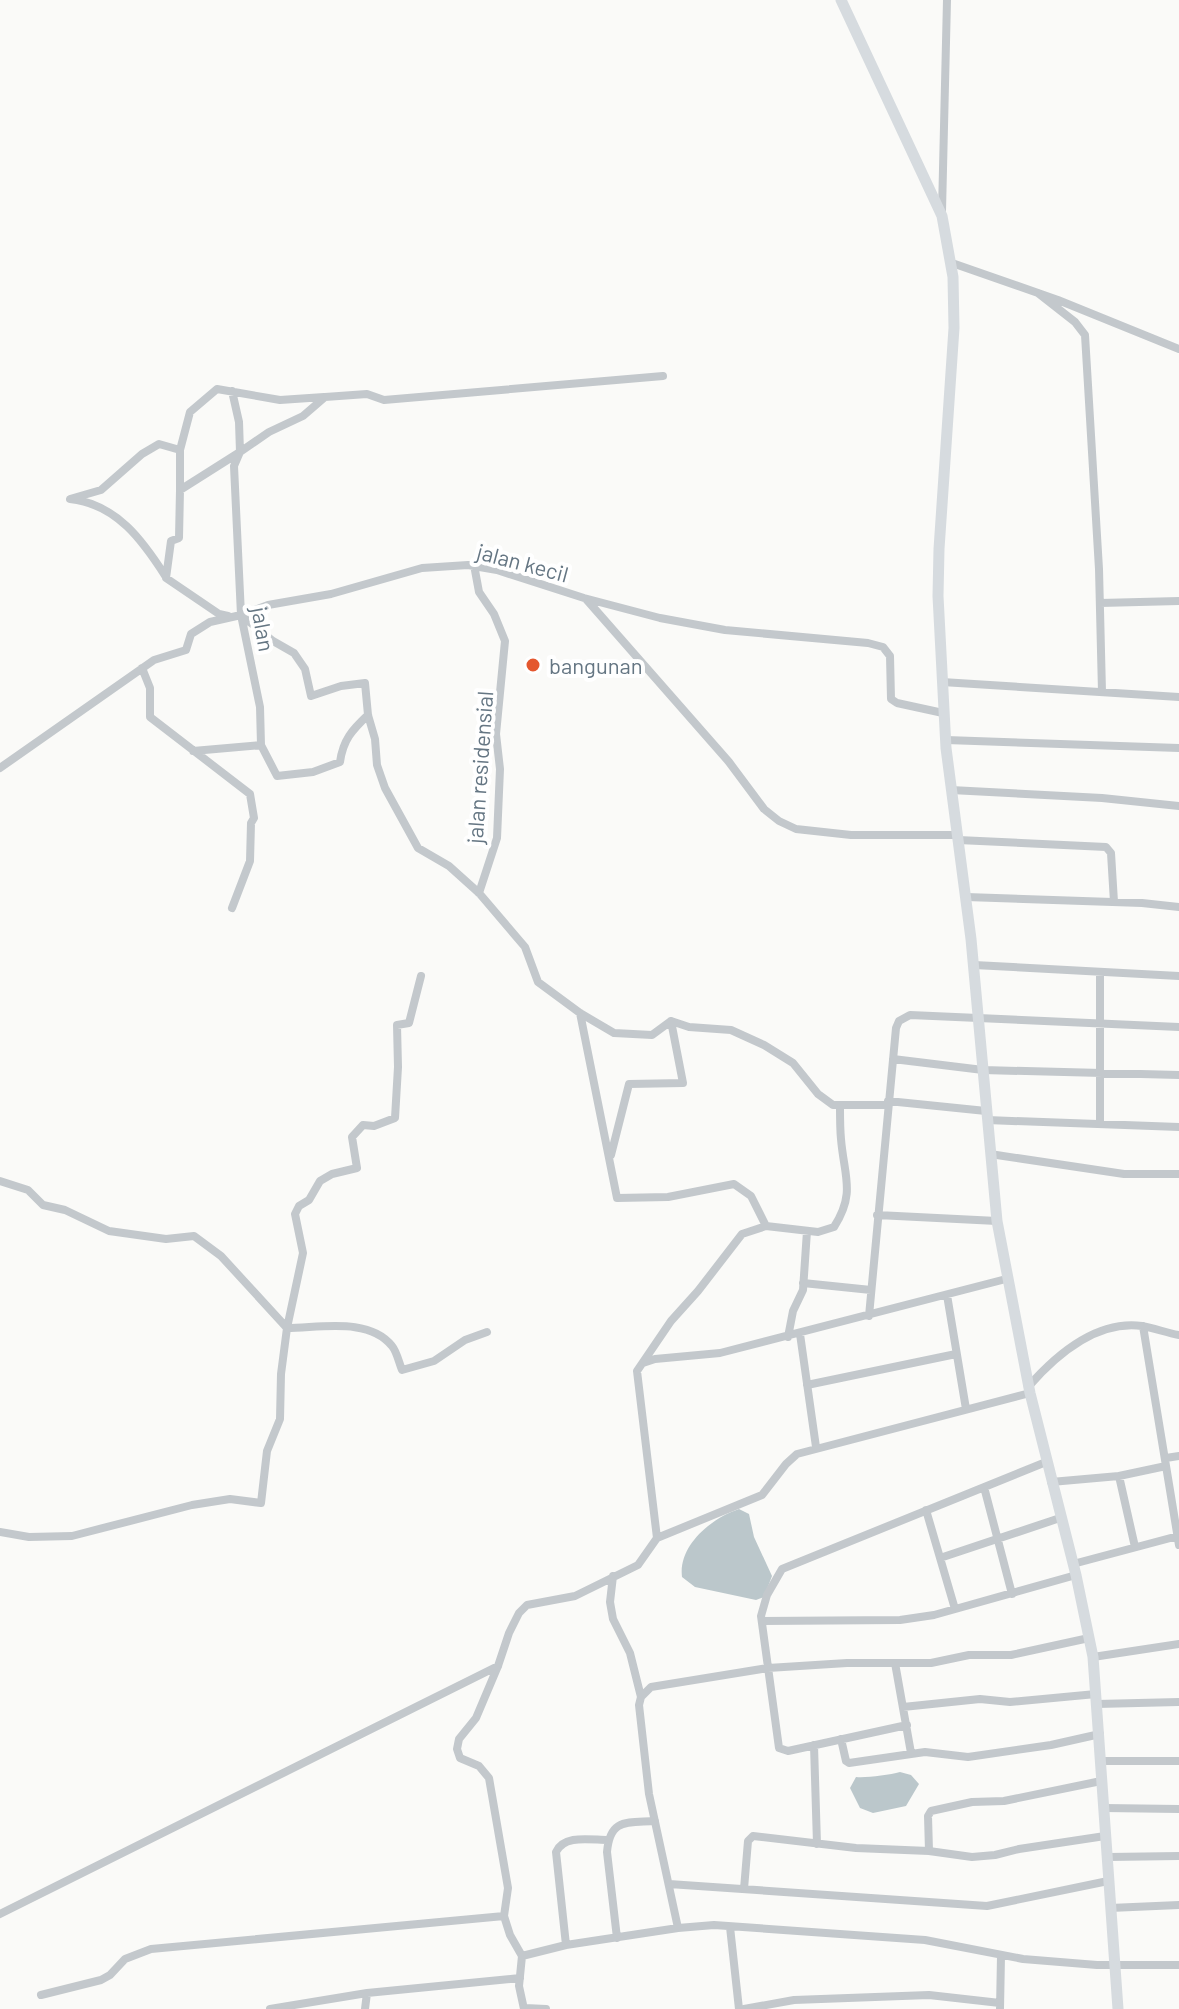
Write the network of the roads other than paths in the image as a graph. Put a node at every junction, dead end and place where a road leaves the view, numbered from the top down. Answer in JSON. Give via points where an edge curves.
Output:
{"nodes":[{"id":1,"x":841,"y":0,"type":"edge"},
{"id":2,"x":947,"y":0,"type":"edge"},
{"id":3,"x":942,"y":216,"type":"junction"},
{"id":4,"x":952,"y":263,"type":"junction"},
{"id":5,"x":1038,"y":293,"type":"junction"},
{"id":6,"x":1179,"y":349,"type":"edge"},
{"id":7,"x":663,"y":376,"type":"dead end"},
{"id":8,"x":232,"y":391,"type":"junction"},
{"id":9,"x":325,"y":397,"type":"junction"},
{"id":10,"x":180,"y":450,"type":"junction"},
{"id":11,"x":240,"y":452,"type":"junction"},
{"id":12,"x":180,"y":490,"type":"junction"},
{"id":13,"x":474,"y":565,"type":"junction"},
{"id":14,"x":166,"y":578,"type":"junction"},
{"id":15,"x":584,"y":598,"type":"junction"},
{"id":16,"x":1179,"y":601,"type":"edge"},
{"id":17,"x":1100,"y":603,"type":"junction"},
{"id":18,"x":241,"y":615,"type":"junction"},
{"id":19,"x":229,"y":617,"type":"junction"},
{"id":20,"x":142,"y":668,"type":"junction"},
{"id":21,"x":942,"y":682,"type":"junction"},
{"id":22,"x":1102,"y":692,"type":"junction"},
{"id":23,"x":1179,"y":697,"type":"edge"},
{"id":24,"x":943,"y":713,"type":"junction"},
{"id":25,"x":368,"y":715,"type":"junction"},
{"id":26,"x":946,"y":740,"type":"junction"},
{"id":27,"x":261,"y":745,"type":"junction"},
{"id":28,"x":1179,"y":748,"type":"edge"},
{"id":29,"x":193,"y":751,"type":"junction"},
{"id":30,"x":0,"y":768,"type":"edge"},
{"id":31,"x":951,"y":790,"type":"junction"},
{"id":32,"x":1179,"y":806,"type":"edge"},
{"id":33,"x":958,"y":837,"type":"junction"},
{"id":34,"x":479,"y":893,"type":"junction"},
{"id":35,"x":966,"y":897,"type":"junction"},
{"id":36,"x":1114,"y":902,"type":"junction"},
{"id":37,"x":1179,"y":907,"type":"edge"},
{"id":38,"x":232,"y":908,"type":"dead end"},
{"id":39,"x":974,"y":965,"type":"junction"},
{"id":40,"x":1100,"y":972,"type":"junction"},
{"id":41,"x":421,"y":976,"type":"dead end"},
{"id":42,"x":1179,"y":976,"type":"edge"},
{"id":43,"x":580,"y":1013,"type":"junction"},
{"id":44,"x":979,"y":1019,"type":"junction"},
{"id":45,"x":671,"y":1021,"type":"junction"},
{"id":46,"x":1101,"y":1024,"type":"junction"},
{"id":47,"x":1179,"y":1027,"type":"edge"},
{"id":48,"x":893,"y":1059,"type":"junction"},
{"id":49,"x":983,"y":1070,"type":"junction"},
{"id":50,"x":1102,"y":1072,"type":"junction"},
{"id":51,"x":1179,"y":1075,"type":"edge"},
{"id":52,"x":888,"y":1103,"type":"junction"},
{"id":53,"x":840,"y":1107,"type":"junction"},
{"id":54,"x":987,"y":1116,"type":"junction"},
{"id":55,"x":1100,"y":1123,"type":"junction"},
{"id":56,"x":1179,"y":1127,"type":"edge"},
{"id":57,"x":990,"y":1154,"type":"junction"},
{"id":58,"x":610,"y":1160,"type":"junction"},
{"id":59,"x":1179,"y":1174,"type":"edge"},
{"id":60,"x":0,"y":1181,"type":"edge"},
{"id":61,"x":877,"y":1215,"type":"junction"},
{"id":62,"x":997,"y":1221,"type":"junction"},
{"id":63,"x":766,"y":1226,"type":"junction"},
{"id":64,"x":807,"y":1231,"type":"junction"},
{"id":65,"x":1006,"y":1279,"type":"junction"},
{"id":66,"x":803,"y":1283,"type":"junction"},
{"id":67,"x":871,"y":1290,"type":"junction"},
{"id":68,"x":947,"y":1295,"type":"junction"},
{"id":69,"x":869,"y":1316,"type":"junction"},
{"id":70,"x":1143,"y":1326,"type":"junction"},
{"id":71,"x":287,"y":1328,"type":"junction"},
{"id":72,"x":487,"y":1332,"type":"dead end"},
{"id":73,"x":800,"y":1334,"type":"junction"},
{"id":74,"x":1179,"y":1335,"type":"edge"},
{"id":75,"x":788,"y":1337,"type":"junction"},
{"id":76,"x":956,"y":1354,"type":"junction"},
{"id":77,"x":642,"y":1363,"type":"junction"},
{"id":78,"x":807,"y":1385,"type":"junction"},
{"id":79,"x":1029,"y":1390,"type":"junction"},
{"id":80,"x":966,"y":1409,"type":"junction"},
{"id":81,"x":816,"y":1447,"type":"junction"},
{"id":82,"x":1179,"y":1456,"type":"edge"},
{"id":83,"x":1046,"y":1462,"type":"junction"},
{"id":84,"x":1166,"y":1462,"type":"junction"},
{"id":85,"x":1119,"y":1476,"type":"junction"},
{"id":86,"x":1051,"y":1482,"type":"junction"},
{"id":87,"x":984,"y":1487,"type":"junction"},
{"id":88,"x":926,"y":1510,"type":"junction"},
{"id":89,"x":1060,"y":1518,"type":"junction"},
{"id":90,"x":0,"y":1532,"type":"edge"},
{"id":91,"x":657,"y":1538,"type":"junction"},
{"id":92,"x":997,"y":1540,"type":"junction"},
{"id":93,"x":1178,"y":1540,"type":"edge"},
{"id":94,"x":1135,"y":1547,"type":"junction"},
{"id":95,"x":940,"y":1558,"type":"junction"},
{"id":96,"x":1074,"y":1569,"type":"junction"},
{"id":97,"x":613,"y":1576,"type":"junction"},
{"id":98,"x":1012,"y":1594,"type":"junction"},
{"id":99,"x":955,"y":1609,"type":"junction"},
{"id":100,"x":762,"y":1621,"type":"junction"},
{"id":101,"x":1089,"y":1638,"type":"junction"},
{"id":102,"x":1179,"y":1644,"type":"edge"},
{"id":103,"x":1093,"y":1657,"type":"junction"},
{"id":104,"x":895,"y":1663,"type":"junction"},
{"id":105,"x":498,"y":1666,"type":"junction"},
{"id":106,"x":768,"y":1668,"type":"junction"},
{"id":107,"x":641,"y":1697,"type":"junction"},
{"id":108,"x":1097,"y":1699,"type":"junction"},
{"id":109,"x":1179,"y":1702,"type":"edge"},
{"id":110,"x":903,"y":1707,"type":"junction"},
{"id":111,"x":907,"y":1725,"type":"junction"},
{"id":112,"x":1100,"y":1734,"type":"junction"},
{"id":113,"x":841,"y":1739,"type":"junction"},
{"id":114,"x":814,"y":1745,"type":"junction"},
{"id":115,"x":911,"y":1753,"type":"junction"},
{"id":116,"x":1101,"y":1761,"type":"junction"},
{"id":117,"x":1179,"y":1761,"type":"edge"},
{"id":118,"x":1101,"y":1781,"type":"junction"},
{"id":119,"x":1104,"y":1808,"type":"junction"},
{"id":120,"x":1179,"y":1809,"type":"edge"},
{"id":121,"x":655,"y":1821,"type":"junction"},
{"id":122,"x":1105,"y":1836,"type":"junction"},
{"id":123,"x":608,"y":1840,"type":"junction"},
{"id":124,"x":817,"y":1844,"type":"junction"},
{"id":125,"x":929,"y":1851,"type":"junction"},
{"id":126,"x":1179,"y":1856,"type":"edge"},
{"id":127,"x":1108,"y":1857,"type":"junction"},
{"id":128,"x":1108,"y":1881,"type":"junction"},
{"id":129,"x":669,"y":1884,"type":"junction"},
{"id":130,"x":744,"y":1889,"type":"junction"},
{"id":131,"x":1179,"y":1905,"type":"edge"},
{"id":132,"x":1110,"y":1908,"type":"junction"},
{"id":133,"x":0,"y":1914,"type":"edge"},
{"id":134,"x":504,"y":1916,"type":"junction"},
{"id":135,"x":730,"y":1927,"type":"junction"},
{"id":136,"x":678,"y":1928,"type":"junction"},
{"id":137,"x":617,"y":1938,"type":"junction"},
{"id":138,"x":566,"y":1945,"type":"junction"},
{"id":139,"x":522,"y":1956,"type":"junction"},
{"id":140,"x":1001,"y":1956,"type":"junction"},
{"id":141,"x":1113,"y":1964,"type":"junction"},
{"id":142,"x":1179,"y":1965,"type":"edge"},
{"id":143,"x":520,"y":1978,"type":"junction"},
{"id":144,"x":367,"y":1993,"type":"junction"},
{"id":145,"x":41,"y":1995,"type":"dead end"},
{"id":146,"x":1000,"y":2006,"type":"edge"},
{"id":147,"x":525,"y":2008,"type":"edge"},
{"id":148,"x":270,"y":2009,"type":"edge"},
{"id":149,"x":365,"y":2009,"type":"edge"},
{"id":150,"x":546,"y":2009,"type":"edge"},
{"id":151,"x":742,"y":2009,"type":"edge"},
{"id":152,"x":1118,"y":2009,"type":"edge"}],
"edges":[{"from":1,"to":3,"type":"street"},
{"from":2,"to":3,"type":"street"},
{"from":3,"to":4,"type":"street"},
{"from":4,"to":5,"type":"street"},
{"from":4,"to":21,"type":"street","via":[[954,328],[939,549]]},
{"from":5,"to":6,"type":"street"},
{"from":5,"to":17,"type":"street","via":[[1085,335]]},
{"from":7,"to":9,"type":"street","via":[[384,400],[367,394]]},
{"from":8,"to":9,"type":"street","via":[[280,400]]},
{"from":8,"to":10,"type":"street","via":[[217,389],[190,412]]},
{"from":8,"to":11,"type":"street","name":"jalan"},
{"from":9,"to":11,"type":"street","via":[[303,416]]},
{"from":10,"to":12,"type":"street"},
{"from":10,"to":14,"type":"street","name":"jalan","via":[[159,444],[101,490],[70,499],[89,501],[141,538]]},
{"from":11,"to":12,"type":"street"},
{"from":11,"to":18,"type":"street","name":"jalan","via":[[234,466]]},
{"from":12,"to":14,"type":"street","via":[[179,538],[171,541]]},
{"from":13,"to":15,"type":"street","name":"jalan kecil"},
{"from":13,"to":18,"type":"street","name":"jalan kecil","via":[[422,568]]},
{"from":13,"to":34,"type":"street","name":"jalan residensial","via":[[479,592],[505,641],[496,734],[497,838]]},
{"from":14,"to":19,"type":"street","name":"jalan"},
{"from":15,"to":24,"type":"street","name":"jalan kecil","via":[[725,630],[883,647],[890,656],[891,699]]},
{"from":15,"to":33,"type":"street","via":[[779,821],[796,829],[851,835]]},
{"from":16,"to":17,"type":"street"},
{"from":17,"to":22,"type":"street"},
{"from":18,"to":19,"type":"street","name":"jalan kecil"},
{"from":18,"to":25,"type":"street","name":"jalan residensial","via":[[294,653],[305,669],[311,696],[365,683]]},
{"from":18,"to":27,"type":"street","name":"jalan","via":[[260,707]]},
{"from":19,"to":20,"type":"street","name":"jalan kecil","via":[[191,634],[186,650]]},
{"from":20,"to":29,"type":"street","via":[[150,688],[150,717]]},
{"from":20,"to":30,"type":"street","name":"jalan kecil"},
{"from":21,"to":22,"type":"street"},
{"from":21,"to":24,"type":"street"},
{"from":22,"to":23,"type":"street"},
{"from":24,"to":26,"type":"street"},
{"from":25,"to":27,"type":"street","via":[[343,744],[340,762],[313,772],[277,776]]},
{"from":25,"to":34,"type":"street","name":"jalan residensial","via":[[385,788],[418,848]]},
{"from":26,"to":28,"type":"street"},
{"from":26,"to":31,"type":"street"},
{"from":27,"to":29,"type":"street"},
{"from":29,"to":38,"type":"street","via":[[250,794],[254,806],[250,861]]},
{"from":31,"to":32,"type":"street"},
{"from":31,"to":33,"type":"street"},
{"from":33,"to":35,"type":"street"},
{"from":33,"to":36,"type":"street","via":[[1106,847],[1111,853]]},
{"from":34,"to":43,"type":"street","via":[[525,947],[538,982]]},
{"from":35,"to":36,"type":"street"},
{"from":35,"to":39,"type":"street"},
{"from":36,"to":37,"type":"street"},
{"from":39,"to":40,"type":"street"},
{"from":39,"to":44,"type":"street"},
{"from":40,"to":42,"type":"street"},
{"from":40,"to":46,"type":"street"},
{"from":41,"to":71,"type":"street","via":[[409,1023],[397,1025],[395,1118],[363,1125],[352,1137],[357,1168],[320,1181],[295,1214],[303,1253]]},
{"from":43,"to":45,"type":"street","via":[[614,1033],[652,1035]]},
{"from":43,"to":58,"type":"street"},
{"from":44,"to":46,"type":"street"},
{"from":44,"to":48,"type":"street","via":[[910,1015],[896,1028]]},
{"from":44,"to":49,"type":"street"},
{"from":45,"to":53,"type":"street","via":[[731,1030],[764,1045],[793,1063],[825,1100]]},
{"from":45,"to":58,"type":"street","via":[[683,1083],[629,1084]]},
{"from":46,"to":47,"type":"street"},
{"from":46,"to":50,"type":"street"},
{"from":48,"to":49,"type":"street"},
{"from":48,"to":52,"type":"street"},
{"from":49,"to":50,"type":"street"},
{"from":49,"to":54,"type":"street"},
{"from":50,"to":51,"type":"street"},
{"from":50,"to":55,"type":"street"},
{"from":52,"to":53,"type":"street"},
{"from":52,"to":54,"type":"street"},
{"from":52,"to":61,"type":"street"},
{"from":53,"to":64,"type":"street","via":[[849,1190],[844,1212],[834,1227]]},
{"from":54,"to":55,"type":"street"},
{"from":54,"to":57,"type":"street"},
{"from":55,"to":56,"type":"street"},
{"from":57,"to":59,"type":"street","via":[[1124,1174]]},
{"from":57,"to":62,"type":"street"},
{"from":58,"to":63,"type":"street","via":[[617,1198],[668,1197],[734,1184],[751,1196]]},
{"from":60,"to":71,"type":"street","via":[[109,1231],[166,1239],[194,1236],[221,1256]]},
{"from":61,"to":62,"type":"street"},
{"from":61,"to":67,"type":"street"},
{"from":62,"to":65,"type":"street"},
{"from":63,"to":64,"type":"street"},
{"from":63,"to":77,"type":"street","via":[[736,1240]]},
{"from":64,"to":66,"type":"street"},
{"from":65,"to":68,"type":"street"},
{"from":65,"to":79,"type":"street"},
{"from":66,"to":67,"type":"street"},
{"from":66,"to":75,"type":"street"},
{"from":67,"to":69,"type":"street"},
{"from":68,"to":69,"type":"street"},
{"from":68,"to":76,"type":"street"},
{"from":69,"to":73,"type":"street"},
{"from":70,"to":74,"type":"street"},
{"from":70,"to":79,"type":"street","via":[[1117,1326],[1089,1337],[1048,1364]]},
{"from":70,"to":84,"type":"street"},
{"from":71,"to":72,"type":"street","via":[[356,1326],[372,1331],[393,1346],[402,1370],[434,1361]]},
{"from":71,"to":90,"type":"street","via":[[280,1419],[267,1451],[261,1503],[230,1499],[192,1505],[72,1536]]},
{"from":73,"to":75,"type":"street"},
{"from":73,"to":78,"type":"street"},
{"from":75,"to":77,"type":"street"},
{"from":76,"to":78,"type":"street"},
{"from":76,"to":80,"type":"street"},
{"from":77,"to":91,"type":"street","via":[[636,1380]]},
{"from":78,"to":81,"type":"street"},
{"from":79,"to":80,"type":"street"},
{"from":79,"to":83,"type":"street"},
{"from":80,"to":81,"type":"street"},
{"from":81,"to":91,"type":"street","via":[[797,1454],[762,1495]]},
{"from":82,"to":84,"type":"street"},
{"from":83,"to":86,"type":"street"},
{"from":83,"to":87,"type":"street"},
{"from":84,"to":85,"type":"street"},
{"from":84,"to":93,"type":"street"},
{"from":85,"to":86,"type":"street"},
{"from":85,"to":94,"type":"street"},
{"from":86,"to":89,"type":"street"},
{"from":87,"to":88,"type":"street"},
{"from":87,"to":92,"type":"street"},
{"from":88,"to":95,"type":"street"},
{"from":88,"to":100,"type":"street","via":[[782,1569],[767,1595]]},
{"from":89,"to":92,"type":"street"},
{"from":89,"to":96,"type":"street"},
{"from":91,"to":97,"type":"street","via":[[638,1565]]},
{"from":92,"to":95,"type":"street"},
{"from":92,"to":98,"type":"street"},
{"from":93,"to":94,"type":"street"},
{"from":94,"to":96,"type":"street"},
{"from":95,"to":99,"type":"street"},
{"from":96,"to":98,"type":"street"},
{"from":96,"to":101,"type":"street"},
{"from":97,"to":105,"type":"street","via":[[575,1596],[527,1605],[509,1633]]},
{"from":97,"to":107,"type":"street","via":[[613,1619],[628,1647]]},
{"from":98,"to":99,"type":"street"},
{"from":99,"to":100,"type":"street","via":[[900,1620]]},
{"from":100,"to":106,"type":"street"},
{"from":101,"to":103,"type":"street"},
{"from":101,"to":104,"type":"street","via":[[1011,1655]]},
{"from":102,"to":103,"type":"street"},
{"from":103,"to":108,"type":"street"},
{"from":104,"to":106,"type":"street"},
{"from":104,"to":110,"type":"street"},
{"from":105,"to":133,"type":"street"},
{"from":105,"to":134,"type":"street","via":[[457,1749],[460,1758],[479,1766],[489,1778],[508,1888]]},
{"from":106,"to":107,"type":"street","via":[[651,1687]]},
{"from":106,"to":114,"type":"street","via":[[779,1748]]},
{"from":107,"to":121,"type":"street","via":[[643,1752]]},
{"from":108,"to":109,"type":"street"},
{"from":108,"to":110,"type":"street","via":[[980,1699]]},
{"from":108,"to":112,"type":"street"},
{"from":110,"to":111,"type":"street"},
{"from":111,"to":113,"type":"street"},
{"from":111,"to":115,"type":"street"},
{"from":112,"to":115,"type":"street","via":[[968,1757]]},
{"from":112,"to":116,"type":"street"},
{"from":113,"to":114,"type":"street"},
{"from":113,"to":115,"type":"street","via":[[849,1763]]},
{"from":114,"to":124,"type":"street"},
{"from":116,"to":117,"type":"street"},
{"from":116,"to":118,"type":"street"},
{"from":118,"to":119,"type":"street"},
{"from":118,"to":125,"type":"street","via":[[931,1811]]},
{"from":119,"to":120,"type":"street"},
{"from":119,"to":122,"type":"street"},
{"from":121,"to":123,"type":"street","via":[[620,1824]]},
{"from":121,"to":129,"type":"street"},
{"from":122,"to":125,"type":"street","via":[[972,1857]]},
{"from":122,"to":127,"type":"street"},
{"from":123,"to":137,"type":"street"},
{"from":123,"to":138,"type":"street","via":[[570,1840],[558,1847]]},
{"from":124,"to":125,"type":"street"},
{"from":124,"to":130,"type":"street","via":[[753,1836],[748,1841]]},
{"from":126,"to":127,"type":"street"},
{"from":127,"to":128,"type":"street"},
{"from":128,"to":130,"type":"street","via":[[987,1906]]},
{"from":128,"to":132,"type":"street"},
{"from":129,"to":130,"type":"street"},
{"from":129,"to":136,"type":"street"},
{"from":131,"to":132,"type":"street"},
{"from":132,"to":141,"type":"street"},
{"from":134,"to":139,"type":"street"},
{"from":134,"to":145,"type":"street","via":[[151,1949],[125,1959],[101,1980]]},
{"from":135,"to":136,"type":"street"},
{"from":135,"to":140,"type":"street","via":[[925,1940]]},
{"from":135,"to":151,"type":"street"},
{"from":136,"to":137,"type":"street"},
{"from":137,"to":138,"type":"street"},
{"from":138,"to":139,"type":"street"},
{"from":139,"to":143,"type":"street"},
{"from":140,"to":141,"type":"street"},
{"from":140,"to":146,"type":"street"},
{"from":141,"to":142,"type":"street"},
{"from":141,"to":152,"type":"street"},
{"from":143,"to":144,"type":"street"},
{"from":143,"to":147,"type":"street"},
{"from":144,"to":148,"type":"street"},
{"from":144,"to":149,"type":"street"},
{"from":146,"to":151,"type":"street","via":[[929,1995],[794,2000]]},
{"from":147,"to":150,"type":"street"}]}
